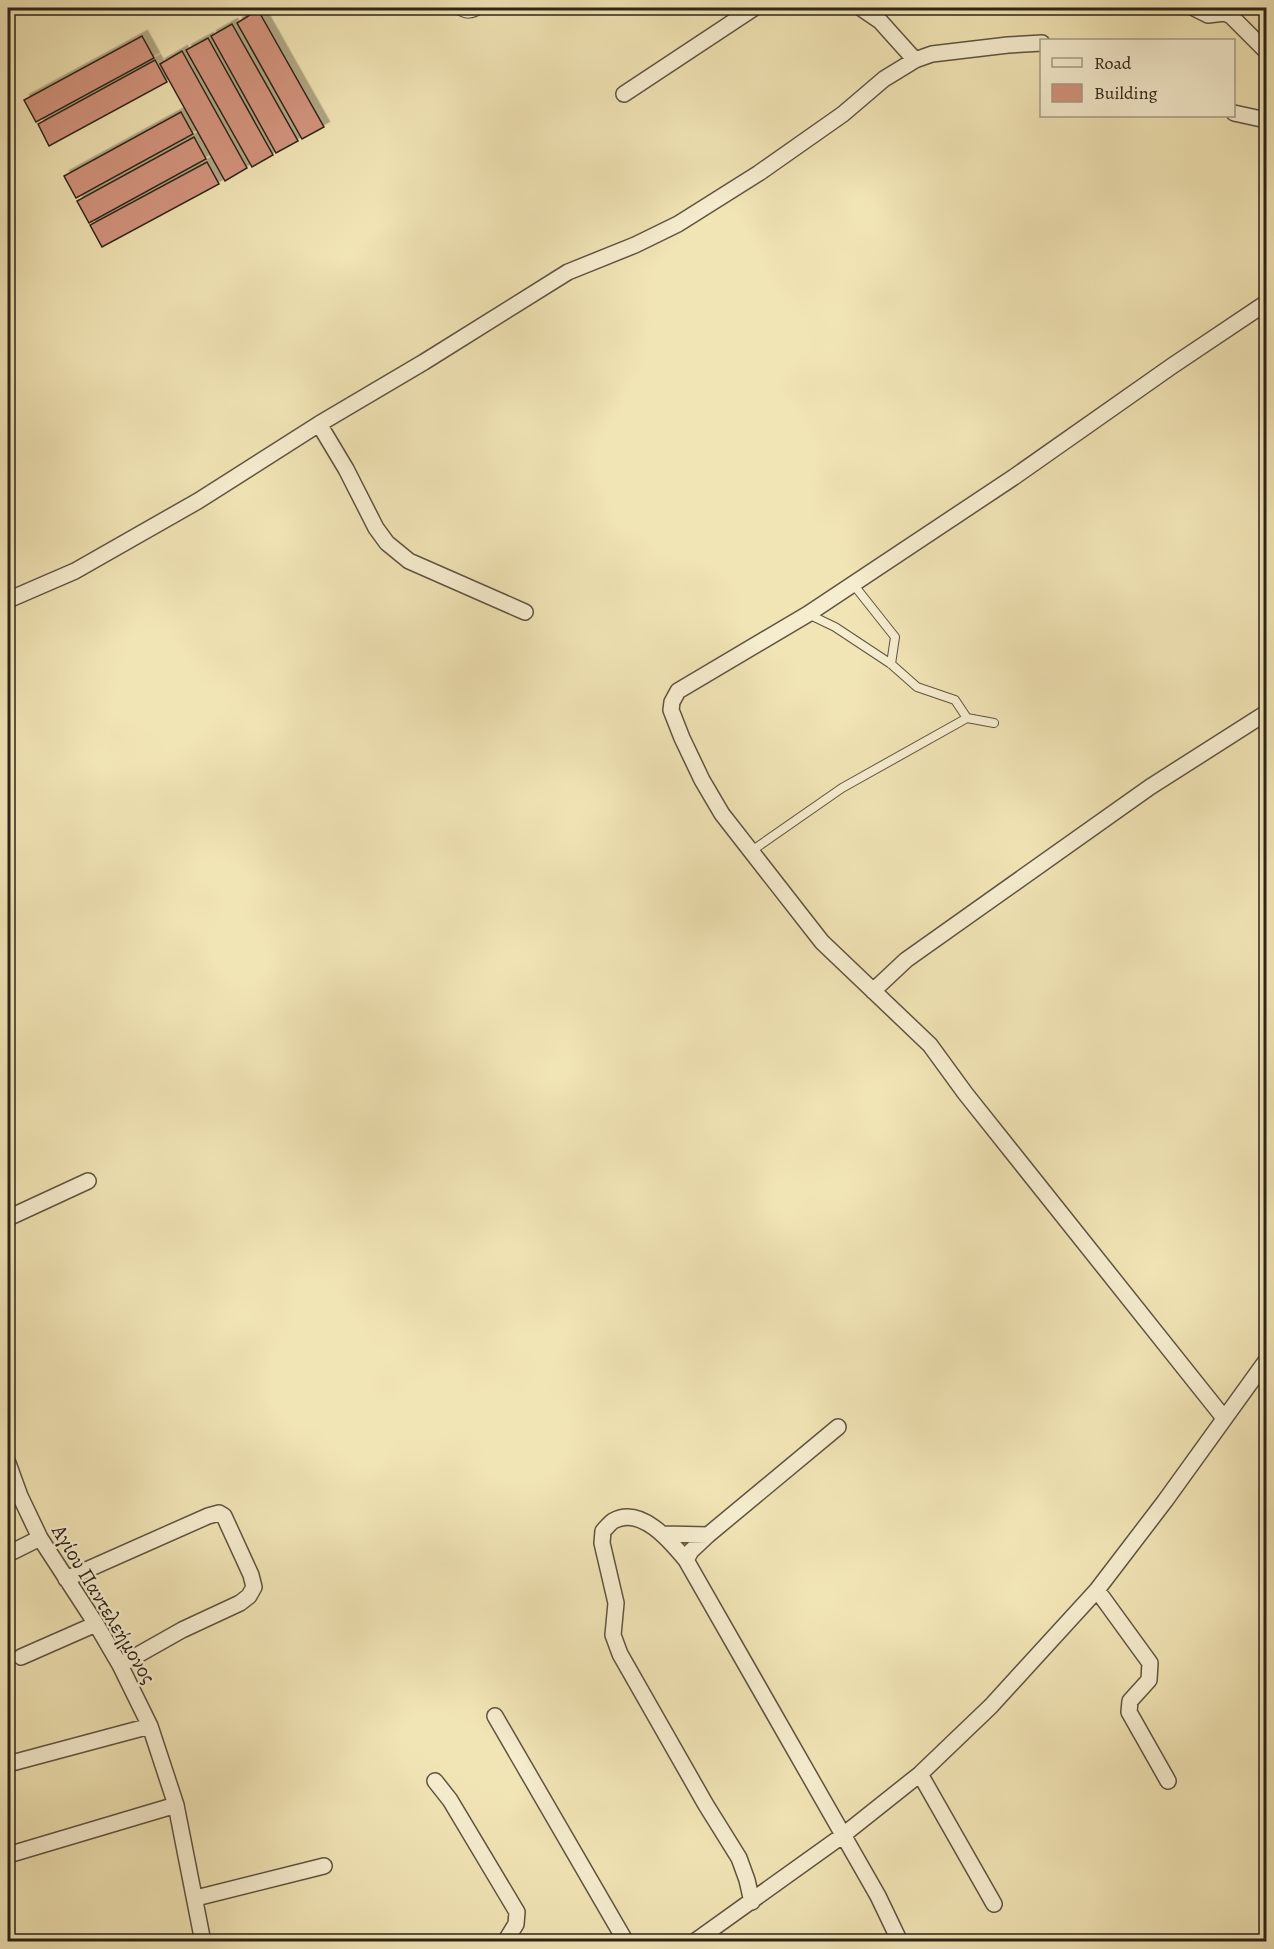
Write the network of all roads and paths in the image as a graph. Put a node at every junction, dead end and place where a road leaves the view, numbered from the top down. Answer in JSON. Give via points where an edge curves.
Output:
{"nodes":[{"id":1,"x":454,"y":8,"type":"edge"},
{"id":2,"x":483,"y":8,"type":"edge"},
{"id":3,"x":754,"y":8,"type":"edge"},
{"id":4,"x":861,"y":8,"type":"edge"},
{"id":5,"x":1194,"y":8,"type":"edge"},
{"id":6,"x":1228,"y":10,"type":"edge"},
{"id":7,"x":1040,"y":43,"type":"edge"},
{"id":8,"x":1266,"y":51,"type":"edge"},
{"id":9,"x":915,"y":60,"type":"junction"},
{"id":10,"x":624,"y":94,"type":"dead end"},
{"id":11,"x":1235,"y":113,"type":"edge"},
{"id":12,"x":1266,"y":120,"type":"edge"},
{"id":13,"x":1266,"y":303,"type":"edge"},
{"id":14,"x":319,"y":424,"type":"junction"},
{"id":15,"x":853,"y":584,"type":"junction"},
{"id":16,"x":8,"y":600,"type":"edge"},
{"id":17,"x":525,"y":612,"type":"dead end"},
{"id":18,"x":808,"y":614,"type":"junction"},
{"id":19,"x":891,"y":663,"type":"junction"},
{"id":20,"x":1266,"y":713,"type":"edge"},
{"id":21,"x":968,"y":718,"type":"junction"},
{"id":22,"x":994,"y":723,"type":"dead end"},
{"id":23,"x":750,"y":852,"type":"junction"},
{"id":24,"x":873,"y":991,"type":"junction"},
{"id":25,"x":88,"y":1181,"type":"dead end"},
{"id":26,"x":8,"y":1218,"type":"edge"},
{"id":27,"x":1266,"y":1361,"type":"edge"},
{"id":28,"x":1224,"y":1418,"type":"junction"},
{"id":29,"x":838,"y":1426,"type":"dead end"},
{"id":30,"x":8,"y":1463,"type":"edge"},
{"id":31,"x":664,"y":1534,"type":"junction"},
{"id":32,"x":708,"y":1535,"type":"junction"},
{"id":33,"x":40,"y":1538,"type":"junction"},
{"id":34,"x":8,"y":1554,"type":"edge"},
{"id":35,"x":686,"y":1560,"type":"junction"},
{"id":36,"x":66,"y":1579,"type":"junction"},
{"id":37,"x":1097,"y":1590,"type":"junction"},
{"id":38,"x":96,"y":1624,"type":"junction"},
{"id":39,"x":21,"y":1658,"type":"dead end"},
{"id":40,"x":120,"y":1665,"type":"junction"},
{"id":41,"x":495,"y":1716,"type":"dead end"},
{"id":42,"x":150,"y":1726,"type":"junction"},
{"id":43,"x":8,"y":1764,"type":"edge"},
{"id":44,"x":920,"y":1774,"type":"junction"},
{"id":45,"x":435,"y":1781,"type":"dead end"},
{"id":46,"x":1168,"y":1781,"type":"dead end"},
{"id":47,"x":176,"y":1804,"type":"junction"},
{"id":48,"x":842,"y":1836,"type":"junction"},
{"id":49,"x":8,"y":1855,"type":"edge"},
{"id":50,"x":324,"y":1866,"type":"dead end"},
{"id":51,"x":196,"y":1898,"type":"junction"},
{"id":52,"x":752,"y":1902,"type":"junction"},
{"id":53,"x":994,"y":1904,"type":"dead end"},
{"id":54,"x":203,"y":1941,"type":"edge"},
{"id":55,"x":505,"y":1941,"type":"edge"},
{"id":56,"x":626,"y":1941,"type":"edge"},
{"id":57,"x":694,"y":1941,"type":"edge"},
{"id":58,"x":900,"y":1941,"type":"edge"}],
"edges":[{"from":1,"to":2,"type":"lane","via":[[473,15]]},
{"from":3,"to":10,"type":"street"},
{"from":4,"to":9,"type":"street","via":[[880,21]]},
{"from":5,"to":6,"type":"street","via":[[1208,15]]},
{"from":6,"to":8,"type":"street"},
{"from":7,"to":9,"type":"street","via":[[932,54]]},
{"from":9,"to":14,"type":"street","via":[[759,173],[678,224],[568,272]]},
{"from":11,"to":12,"type":"street"},
{"from":13,"to":15,"type":"street"},
{"from":14,"to":16,"type":"street","via":[[198,501],[75,571]]},
{"from":14,"to":17,"type":"street","via":[[387,543],[408,561]]},
{"from":15,"to":18,"type":"street"},
{"from":15,"to":19,"type":"lane","via":[[895,637]]},
{"from":18,"to":19,"type":"lane"},
{"from":18,"to":23,"type":"street","via":[[678,691],[672,702],[671,710],[702,780]]},
{"from":19,"to":21,"type":"lane","via":[[917,687],[955,700]]},
{"from":20,"to":24,"type":"street","via":[[1150,787],[906,960]]},
{"from":21,"to":22,"type":"lane"},
{"from":21,"to":23,"type":"lane","via":[[842,788]]},
{"from":23,"to":24,"type":"street","via":[[822,942]]},
{"from":24,"to":28,"type":"street","via":[[930,1045]]},
{"from":25,"to":26,"type":"street"},
{"from":27,"to":28,"type":"street"},
{"from":28,"to":37,"type":"street"},
{"from":29,"to":32,"type":"street"},
{"from":30,"to":33,"type":"street","name":"Αγίου Παντελεήμονος"},
{"from":31,"to":32,"type":"street"},
{"from":31,"to":35,"type":"street"},
{"from":31,"to":52,"type":"street","via":[[630,1518],[614,1520],[603,1531],[602,1543],[616,1603],[613,1635],[620,1654],[739,1858]]},
{"from":32,"to":35,"type":"street"},
{"from":33,"to":34,"type":"street"},
{"from":33,"to":36,"type":"street","name":"Αγίου Παντελεήμονος"},
{"from":35,"to":48,"type":"street"},
{"from":36,"to":38,"type":"street","name":"Αγίου Παντελεήμονος"},
{"from":36,"to":40,"type":"street","via":[[208,1516],[225,1516],[251,1575],[254,1587],[249,1596]]},
{"from":37,"to":44,"type":"street","via":[[991,1706]]},
{"from":37,"to":46,"type":"street","via":[[1150,1663],[1149,1680],[1130,1701],[1129,1712]]},
{"from":38,"to":39,"type":"street"},
{"from":38,"to":40,"type":"street","name":"Αγίου Παντελεήμονος"},
{"from":40,"to":42,"type":"street","name":"Αγίου Παντελεήμονος"},
{"from":41,"to":56,"type":"street"},
{"from":42,"to":43,"type":"street"},
{"from":42,"to":47,"type":"street","name":"Αγίου Παντελεήμονος"},
{"from":44,"to":48,"type":"street"},
{"from":44,"to":53,"type":"street"},
{"from":45,"to":55,"type":"street","via":[[517,1912],[516,1924]]},
{"from":47,"to":49,"type":"street"},
{"from":47,"to":51,"type":"street","name":"Αγίου Παντελεήμονος"},
{"from":48,"to":52,"type":"street"},
{"from":48,"to":58,"type":"street"},
{"from":50,"to":51,"type":"street"},
{"from":51,"to":54,"type":"street","name":"Αγίου Παντελεήμονος"},
{"from":52,"to":57,"type":"street"}]}
